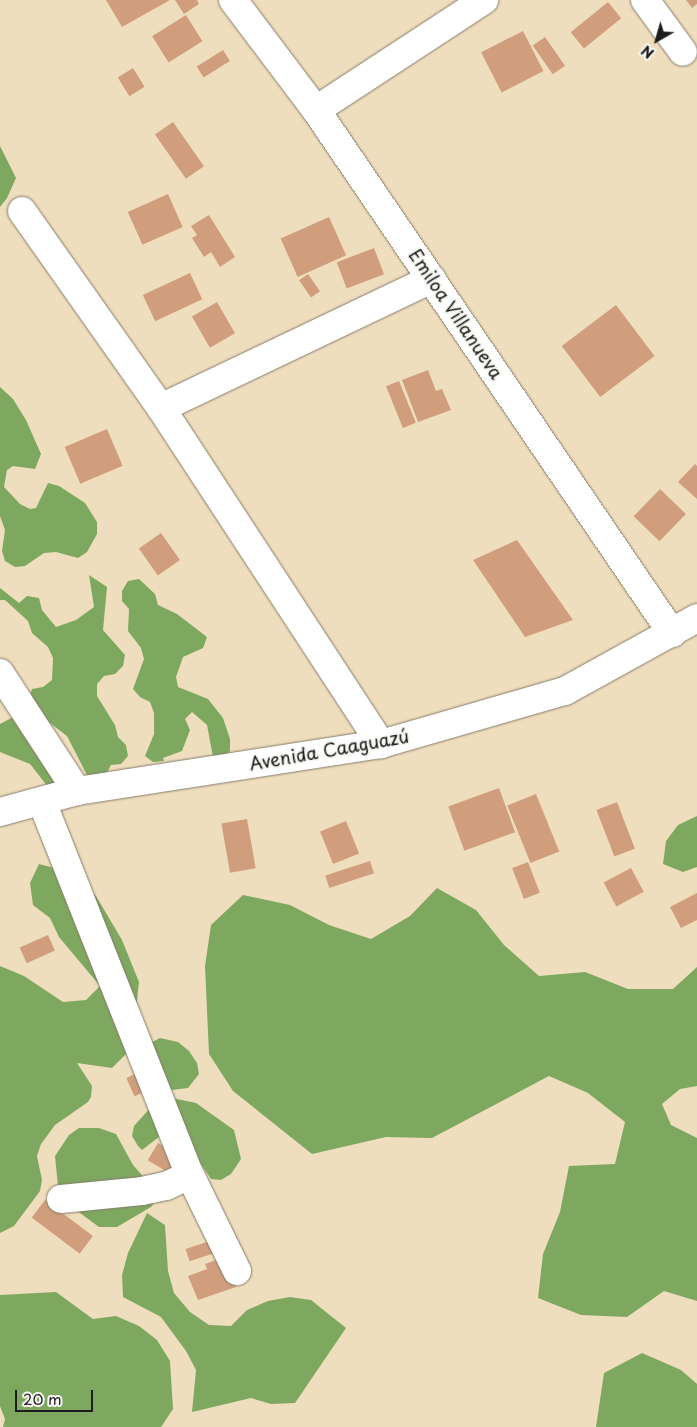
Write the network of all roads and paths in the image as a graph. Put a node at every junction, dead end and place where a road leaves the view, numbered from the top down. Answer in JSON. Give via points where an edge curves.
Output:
{"nodes":[{"id":1,"x":233,"y":0,"type":"edge"},
{"id":2,"x":484,"y":0,"type":"edge"},
{"id":3,"x":645,"y":0,"type":"edge"},
{"id":4,"x":683,"y":52,"type":"dead end"},
{"id":5,"x":316,"y":110,"type":"junction"},
{"id":6,"x":22,"y":212,"type":"dead end"},
{"id":7,"x":432,"y":279,"type":"junction"},
{"id":8,"x":161,"y":408,"type":"junction"},
{"id":9,"x":697,"y":618,"type":"edge"},
{"id":10,"x":672,"y":633,"type":"junction"},
{"id":11,"x":0,"y":673,"type":"edge"},
{"id":12,"x":381,"y":744,"type":"junction"},
{"id":13,"x":77,"y":791,"type":"junction"},
{"id":14,"x":42,"y":802,"type":"junction"},
{"id":15,"x":0,"y":812,"type":"edge"},
{"id":16,"x":190,"y":1175,"type":"junction"},
{"id":17,"x":61,"y":1199,"type":"dead end"},
{"id":18,"x":237,"y":1271,"type":"dead end"}],
"edges":[{"from":1,"to":5,"type":"street","name":"Emiloa Villanueva"},
{"from":2,"to":5,"type":"street"},
{"from":3,"to":4,"type":"street"},
{"from":5,"to":7,"type":"street","name":"Emiloa Villanueva"},
{"from":6,"to":8,"type":"street"},
{"from":7,"to":8,"type":"street"},
{"from":7,"to":10,"type":"street","name":"Emiloa Villanueva"},
{"from":8,"to":12,"type":"street"},
{"from":9,"to":10,"type":"street","name":"Avenida Caaguazú"},
{"from":10,"to":12,"type":"street","name":"Avenida Caaguazú","via":[[565,690]]},
{"from":11,"to":13,"type":"street"},
{"from":12,"to":13,"type":"street","name":"Avenida Caaguazú"},
{"from":13,"to":14,"type":"street","name":"Avenida Caaguazú"},
{"from":14,"to":15,"type":"street","name":"Avenida Caaguazú"},
{"from":14,"to":16,"type":"street"},
{"from":16,"to":17,"type":"street","via":[[166,1186],[142,1191]]},
{"from":16,"to":18,"type":"street"}]}
